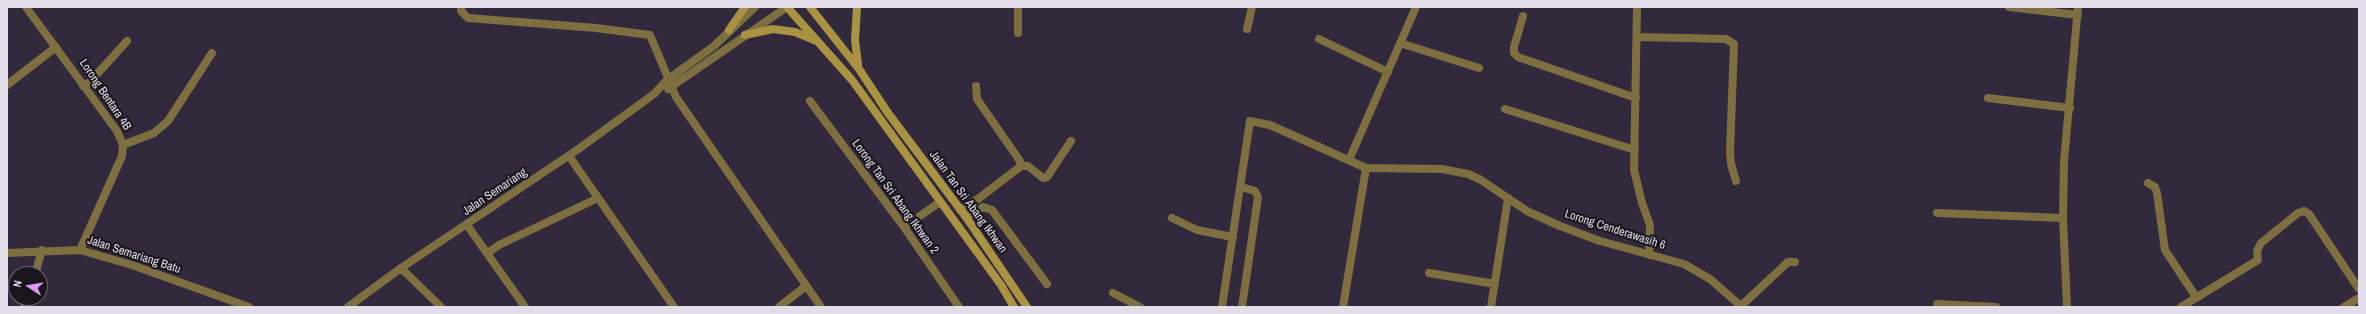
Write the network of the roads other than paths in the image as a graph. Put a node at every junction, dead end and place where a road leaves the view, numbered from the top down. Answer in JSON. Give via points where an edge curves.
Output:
{"nodes":[{"id":1,"x":26,"y":7,"type":"edge"},
{"id":2,"x":462,"y":7,"type":"edge"},
{"id":3,"x":745,"y":7,"type":"edge"},
{"id":4,"x":755,"y":7,"type":"edge"},
{"id":5,"x":788,"y":7,"type":"edge"},
{"id":6,"x":810,"y":7,"type":"edge"},
{"id":7,"x":857,"y":7,"type":"edge"},
{"id":8,"x":1018,"y":7,"type":"edge"},
{"id":9,"x":1252,"y":7,"type":"edge"},
{"id":10,"x":1416,"y":7,"type":"edge"},
{"id":11,"x":1637,"y":7,"type":"edge"},
{"id":12,"x":2009,"y":7,"type":"edge"},
{"id":13,"x":2078,"y":11,"type":"edge"},
{"id":14,"x":1522,"y":16,"type":"dead end"},
{"id":15,"x":1247,"y":29,"type":"dead end"},
{"id":16,"x":730,"y":30,"type":"junction"},
{"id":17,"x":1018,"y":33,"type":"dead end"},
{"id":18,"x":745,"y":35,"type":"junction"},
{"id":19,"x":1638,"y":37,"type":"junction"},
{"id":20,"x":1319,"y":39,"type":"dead end"},
{"id":21,"x":127,"y":40,"type":"dead end"},
{"id":22,"x":1400,"y":43,"type":"junction"},
{"id":23,"x":820,"y":44,"type":"junction"},
{"id":24,"x":56,"y":47,"type":"junction"},
{"id":25,"x":212,"y":53,"type":"dead end"},
{"id":26,"x":1479,"y":68,"type":"dead end"},
{"id":27,"x":859,"y":69,"type":"junction"},
{"id":28,"x":1388,"y":72,"type":"junction"},
{"id":29,"x":669,"y":84,"type":"junction"},
{"id":30,"x":7,"y":85,"type":"edge"},
{"id":31,"x":83,"y":86,"type":"junction"},
{"id":32,"x":976,"y":86,"type":"dead end"},
{"id":33,"x":1636,"y":98,"type":"junction"},
{"id":34,"x":1988,"y":98,"type":"dead end"},
{"id":35,"x":810,"y":101,"type":"dead end"},
{"id":36,"x":2070,"y":108,"type":"junction"},
{"id":37,"x":1505,"y":109,"type":"dead end"},
{"id":38,"x":1071,"y":141,"type":"dead end"},
{"id":39,"x":123,"y":145,"type":"junction"},
{"id":40,"x":1635,"y":150,"type":"junction"},
{"id":41,"x":570,"y":156,"type":"junction"},
{"id":42,"x":1349,"y":160,"type":"junction"},
{"id":43,"x":1021,"y":166,"type":"junction"},
{"id":44,"x":1366,"y":168,"type":"junction"},
{"id":45,"x":1736,"y":181,"type":"dead end"},
{"id":46,"x":2148,"y":183,"type":"dead end"},
{"id":47,"x":1241,"y":187,"type":"junction"},
{"id":48,"x":598,"y":198,"type":"junction"},
{"id":49,"x":1508,"y":198,"type":"junction"},
{"id":50,"x":940,"y":202,"type":"junction"},
{"id":51,"x":960,"y":210,"type":"junction"},
{"id":52,"x":1937,"y":213,"type":"dead end"},
{"id":53,"x":966,"y":217,"type":"junction"},
{"id":54,"x":1172,"y":218,"type":"dead end"},
{"id":55,"x":2063,"y":218,"type":"junction"},
{"id":56,"x":467,"y":225,"type":"junction"},
{"id":57,"x":904,"y":227,"type":"junction"},
{"id":58,"x":1233,"y":237,"type":"junction"},
{"id":59,"x":42,"y":250,"type":"junction"},
{"id":60,"x":80,"y":250,"type":"junction"},
{"id":61,"x":7,"y":253,"type":"edge"},
{"id":62,"x":488,"y":253,"type":"junction"},
{"id":63,"x":1649,"y":255,"type":"junction"},
{"id":64,"x":1795,"y":262,"type":"dead end"},
{"id":65,"x":37,"y":266,"type":"edge"},
{"id":66,"x":401,"y":268,"type":"junction"},
{"id":67,"x":1429,"y":272,"type":"dead end"},
{"id":68,"x":1047,"y":284,"type":"dead end"},
{"id":69,"x":1495,"y":284,"type":"junction"},
{"id":70,"x":806,"y":286,"type":"junction"},
{"id":71,"x":2359,"y":289,"type":"edge"},
{"id":72,"x":1113,"y":293,"type":"dead end"},
{"id":73,"x":2196,"y":297,"type":"junction"},
{"id":74,"x":2359,"y":298,"type":"edge"},
{"id":75,"x":1937,"y":304,"type":"dead end"},
{"id":76,"x":351,"y":306,"type":"edge"},
{"id":77,"x":249,"y":307,"type":"edge"},
{"id":78,"x":441,"y":307,"type":"edge"},
{"id":79,"x":525,"y":307,"type":"edge"},
{"id":80,"x":674,"y":307,"type":"edge"},
{"id":81,"x":779,"y":307,"type":"edge"},
{"id":82,"x":821,"y":307,"type":"edge"},
{"id":83,"x":959,"y":307,"type":"edge"},
{"id":84,"x":1014,"y":307,"type":"edge"},
{"id":85,"x":1027,"y":307,"type":"edge"},
{"id":86,"x":1140,"y":307,"type":"edge"},
{"id":87,"x":1222,"y":307,"type":"edge"},
{"id":88,"x":1242,"y":307,"type":"edge"},
{"id":89,"x":1343,"y":307,"type":"edge"},
{"id":90,"x":1491,"y":307,"type":"edge"},
{"id":91,"x":1742,"y":307,"type":"edge"},
{"id":92,"x":1996,"y":307,"type":"edge"},
{"id":93,"x":2067,"y":307,"type":"edge"},
{"id":94,"x":2181,"y":307,"type":"edge"},
{"id":95,"x":2344,"y":307,"type":"edge"}],
"edges":[{"from":1,"to":24,"type":"street","name":"Lorong Bentara 4B"},
{"from":2,"to":29,"type":"street","via":[[461,11],[468,18],[646,33],[654,41]]},
{"from":3,"to":16,"type":"street"},
{"from":4,"to":16,"type":"street"},
{"from":5,"to":18,"type":"street"},
{"from":5,"to":23,"type":"street","name":"Jalan Tan Sri Abang Ikhwan"},
{"from":6,"to":27,"type":"street","name":"Jalan Tan Sri Abang Ikhwan"},
{"from":7,"to":27,"type":"street","via":[[855,57]]},
{"from":8,"to":17,"type":"street"},
{"from":9,"to":15,"type":"street"},
{"from":10,"to":22,"type":"street"},
{"from":11,"to":19,"type":"street"},
{"from":12,"to":13,"type":"street"},
{"from":13,"to":36,"type":"street"},
{"from":14,"to":33,"type":"street","via":[[1514,47],[1514,53],[1518,57]]},
{"from":16,"to":29,"type":"street"},
{"from":18,"to":23,"type":"street","via":[[774,29],[805,35]]},
{"from":18,"to":29,"type":"street"},
{"from":19,"to":33,"type":"street"},
{"from":19,"to":45,"type":"street","via":[[1726,39],[1734,44],[1730,151]]},
{"from":20,"to":28,"type":"street"},
{"from":21,"to":31,"type":"street","via":[[89,83]]},
{"from":22,"to":26,"type":"street"},
{"from":22,"to":28,"type":"street"},
{"from":23,"to":50,"type":"street","name":"Jalan Tan Sri Abang Ikhwan","via":[[852,80]]},
{"from":24,"to":30,"type":"street"},
{"from":24,"to":31,"type":"street","name":"Lorong Bentara 4B"},
{"from":25,"to":39,"type":"street","via":[[168,121],[154,133]]},
{"from":27,"to":51,"type":"street","name":"Jalan Tan Sri Abang Ikhwan","via":[[888,113]]},
{"from":28,"to":42,"type":"street"},
{"from":29,"to":41,"type":"street","name":"Jalan Semariang"},
{"from":29,"to":70,"type":"street"},
{"from":31,"to":39,"type":"street","name":"Lorong Bentara 4B","via":[[117,132]]},
{"from":32,"to":43,"type":"street","via":[[977,99]]},
{"from":33,"to":40,"type":"street"},
{"from":34,"to":36,"type":"street"},
{"from":35,"to":57,"type":"street","name":"Lorong Tan Sri Abang Ikhwan 2"},
{"from":36,"to":55,"type":"street","via":[[2064,161]]},
{"from":37,"to":40,"type":"street"},
{"from":38,"to":43,"type":"street","via":[[1047,177],[1043,178],[1028,166]]},
{"from":39,"to":60,"type":"street","name":"Lorong Bentara 4B","via":[[122,156]]},
{"from":40,"to":63,"type":"street","via":[[1634,170],[1650,225]]},
{"from":41,"to":48,"type":"street"},
{"from":41,"to":56,"type":"street","name":"Jalan Semariang"},
{"from":42,"to":44,"type":"street","name":"Lorong Cenderawasih 6"},
{"from":42,"to":47,"type":"street","name":"Lorong Cenderawasih 6","via":[[1270,125],[1250,121]]},
{"from":43,"to":51,"type":"street"},
{"from":44,"to":49,"type":"street","name":"Lorong Cenderawasih 6","via":[[1456,171],[1481,180]]},
{"from":44,"to":89,"type":"street"},
{"from":46,"to":73,"type":"street","via":[[2155,187],[2157,193],[2164,250]]},
{"from":47,"to":58,"type":"street"},
{"from":47,"to":88,"type":"street","via":[[1255,191],[1258,197]]},
{"from":48,"to":62,"type":"street","via":[[499,245]]},
{"from":48,"to":80,"type":"street"},
{"from":49,"to":63,"type":"street","name":"Lorong Cenderawasih 6","via":[[1527,211],[1560,226]]},
{"from":49,"to":69,"type":"street"},
{"from":50,"to":57,"type":"street"},
{"from":50,"to":84,"type":"street","name":"Jalan Tan Sri Abang Ikhwan","via":[[1001,284]]},
{"from":51,"to":53,"type":"street","name":"Jalan Tan Sri Abang Ikhwan"},
{"from":52,"to":55,"type":"street"},
{"from":53,"to":68,"type":"street","via":[[983,207],[992,210]]},
{"from":53,"to":85,"type":"street","name":"Jalan Tan Sri Abang Ikhwan"},
{"from":54,"to":58,"type":"street","via":[[1197,230]]},
{"from":55,"to":93,"type":"street"},
{"from":56,"to":62,"type":"street"},
{"from":56,"to":66,"type":"street","name":"Jalan Semariang"},
{"from":57,"to":83,"type":"street","name":"Lorong Tan Sri Abang Ikhwan 2"},
{"from":58,"to":87,"type":"street"},
{"from":59,"to":60,"type":"street","name":"Jalan Semariang Batu"},
{"from":59,"to":61,"type":"street","name":"Jalan Semariang Batu"},
{"from":59,"to":65,"type":"street"},
{"from":60,"to":77,"type":"street","name":"Jalan Semariang Batu","via":[[132,265]]},
{"from":62,"to":79,"type":"street"},
{"from":63,"to":91,"type":"street","name":"Lorong Cenderawasih 6","via":[[1684,264],[1710,279]]},
{"from":64,"to":91,"type":"street","via":[[1788,262]]},
{"from":66,"to":76,"type":"street","name":"Jalan Semariang"},
{"from":66,"to":78,"type":"street"},
{"from":67,"to":69,"type":"street"},
{"from":69,"to":90,"type":"street"},
{"from":70,"to":81,"type":"street"},
{"from":70,"to":82,"type":"street"},
{"from":71,"to":73,"type":"street","via":[[2309,214],[2304,211],[2261,243],[2257,251],[2258,260]]},
{"from":72,"to":86,"type":"street"},
{"from":73,"to":94,"type":"street"},
{"from":74,"to":95,"type":"street"},
{"from":75,"to":92,"type":"street"}]}
